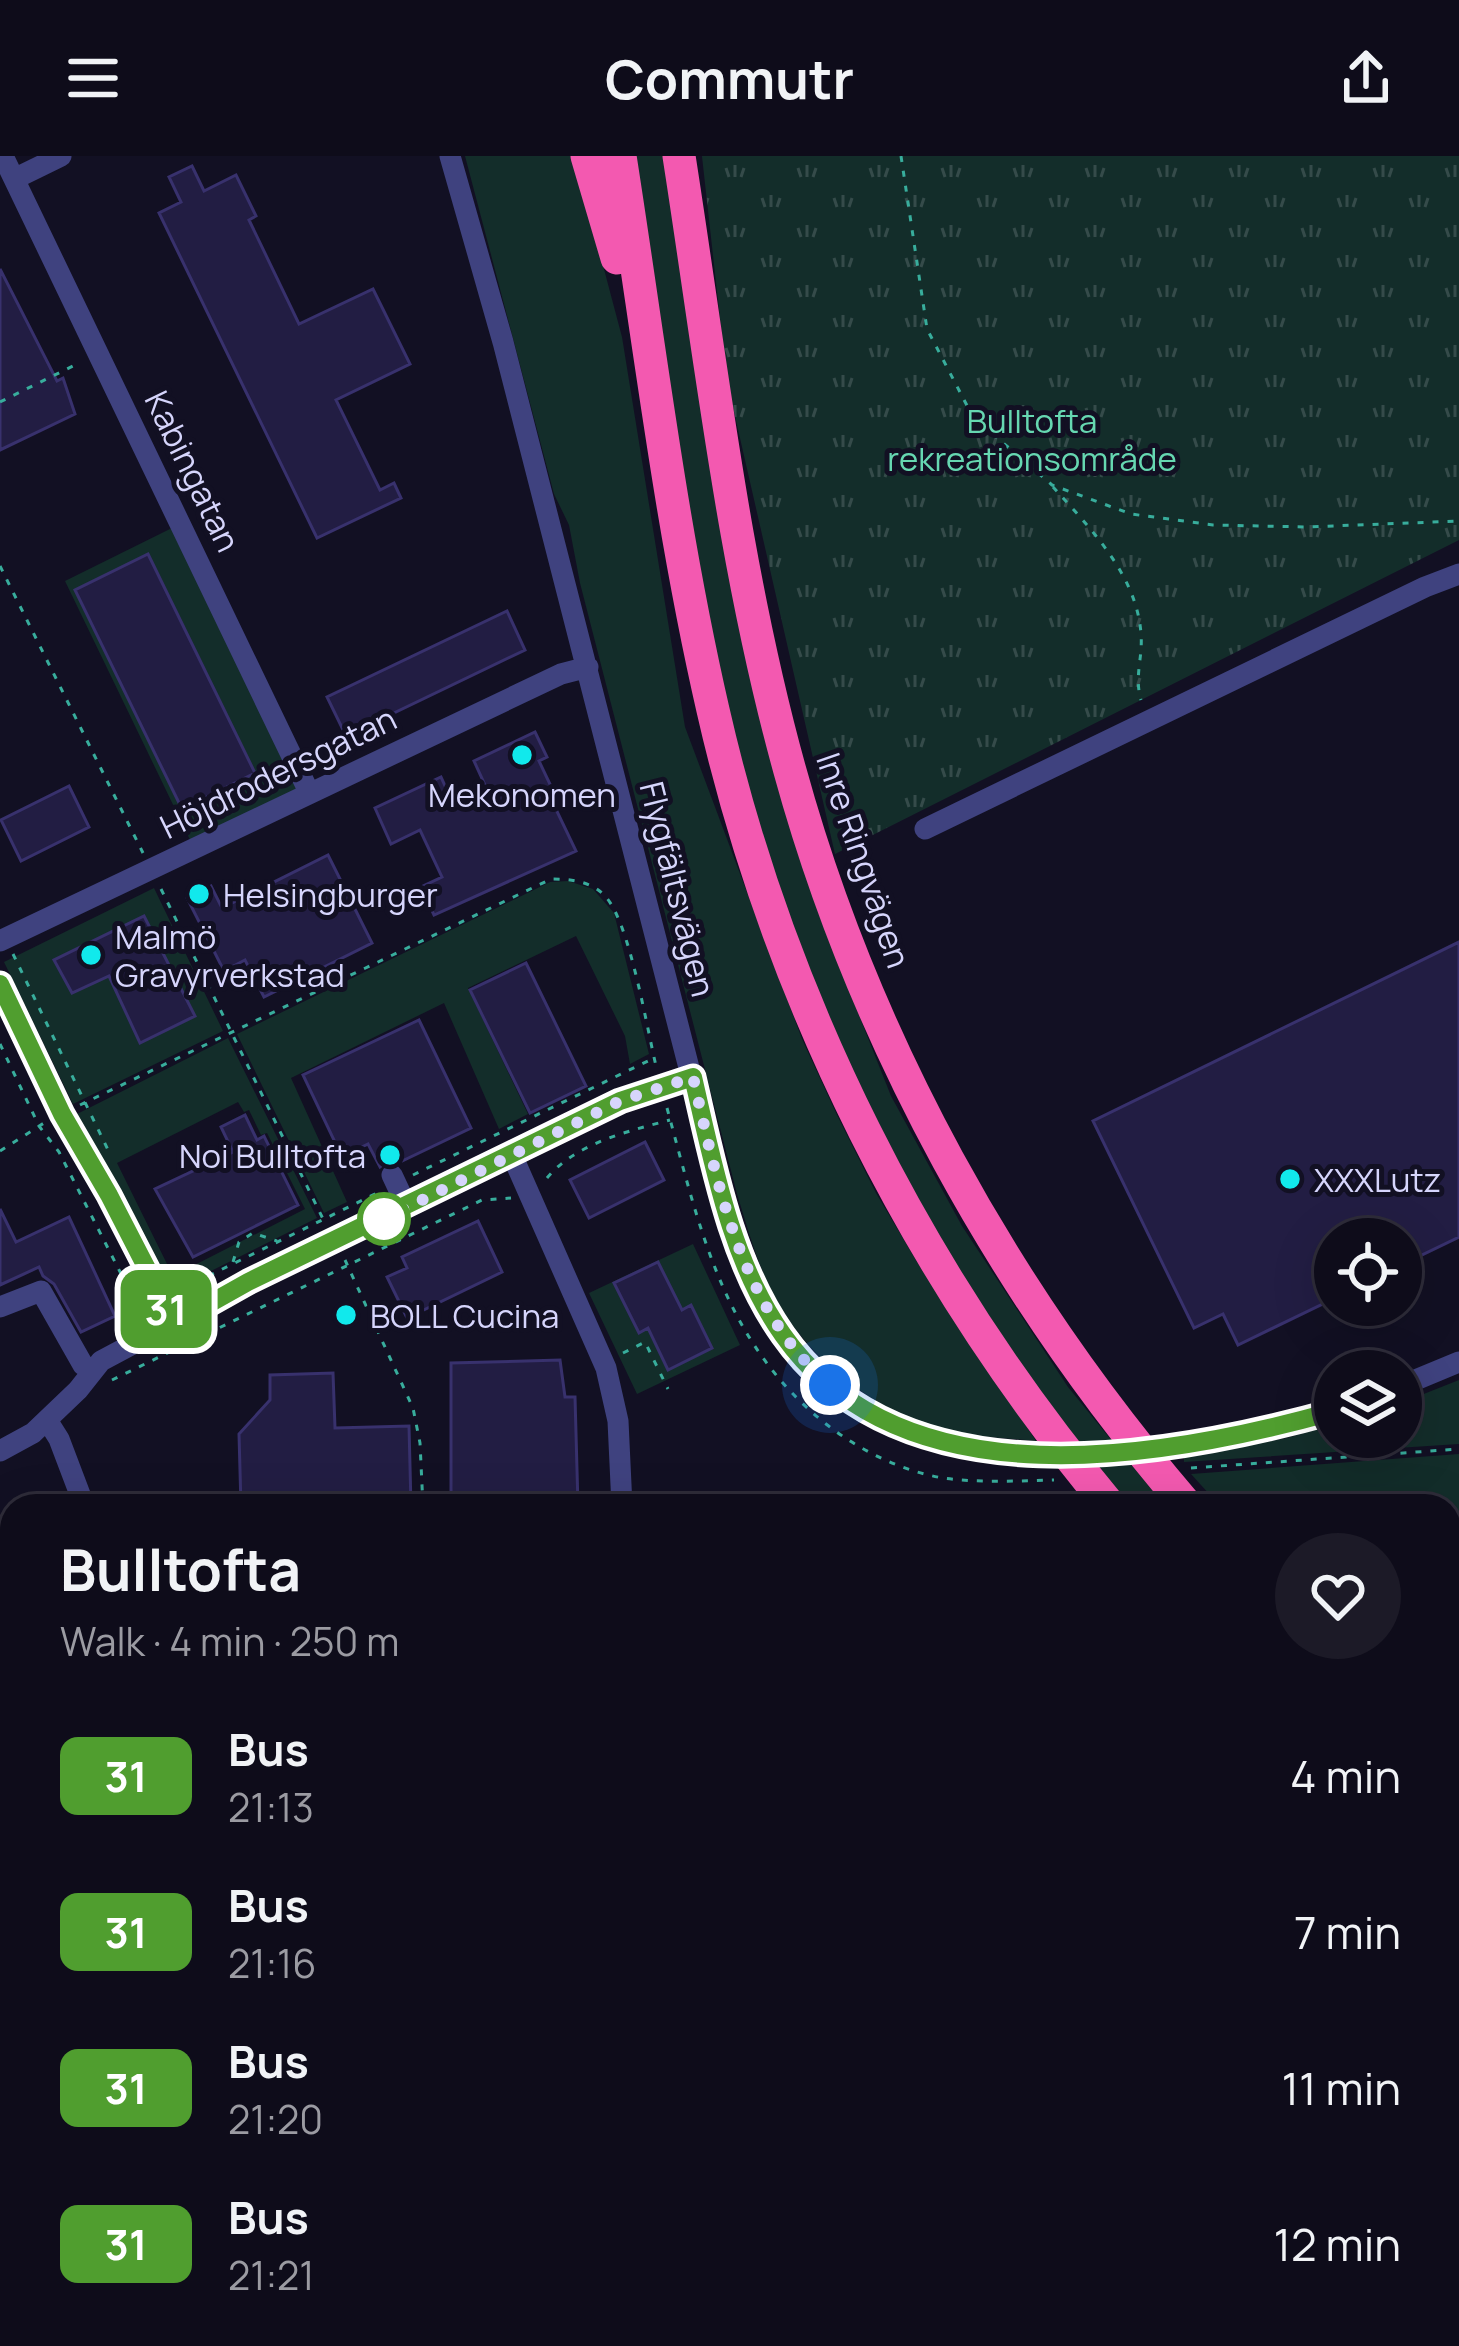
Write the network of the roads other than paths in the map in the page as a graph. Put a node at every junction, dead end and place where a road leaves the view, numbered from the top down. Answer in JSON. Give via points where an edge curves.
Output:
{"nodes":[{"id":1,"x":3,"y":156,"type":"edge"},
{"id":2,"x":61,"y":156,"type":"edge"},
{"id":3,"x":450,"y":156,"type":"edge"},
{"id":4,"x":586,"y":156,"type":"edge"},
{"id":5,"x":620,"y":156,"type":"edge"},
{"id":6,"x":679,"y":156,"type":"edge"},
{"id":7,"x":14,"y":179,"type":"junction"},
{"id":8,"x":666,"y":458,"type":"junction"},
{"id":9,"x":1459,"y":574,"type":"edge"},
{"id":10,"x":588,"y":667,"type":"junction"},
{"id":11,"x":309,"y":792,"type":"junction"},
{"id":12,"x":925,"y":830,"type":"dead end"},
{"id":13,"x":3,"y":940,"type":"edge"},
{"id":14,"x":0,"y":984,"type":"edge"},
{"id":15,"x":693,"y":1077,"type":"junction"},
{"id":16,"x":512,"y":1156,"type":"junction"},
{"id":17,"x":395,"y":1179,"type":"road end"},
{"id":18,"x":407,"y":1207,"type":"junction"},
{"id":19,"x":0,"y":1307,"type":"edge"},
{"id":20,"x":175,"y":1323,"type":"junction"},
{"id":21,"x":1459,"y":1362,"type":"edge"},
{"id":22,"x":1422,"y":1377,"type":"edge"},
{"id":23,"x":98,"y":1379,"type":"junction"},
{"id":24,"x":1314,"y":1417,"type":"edge"},
{"id":25,"x":47,"y":1420,"type":"junction"},
{"id":26,"x":1170,"y":1446,"type":"tunnel mouth"},
{"id":27,"x":0,"y":1451,"type":"edge"},
{"id":28,"x":1051,"y":1454,"type":"tunnel mouth"},
{"id":29,"x":80,"y":1494,"type":"edge"},
{"id":30,"x":621,"y":1494,"type":"edge"},
{"id":31,"x":1101,"y":1494,"type":"edge"},
{"id":32,"x":1178,"y":1494,"type":"edge"}],
"edges":[{"from":1,"to":7,"type":"street","name":"Kabingatan"},
{"from":2,"to":7,"type":"street"},
{"from":3,"to":10,"type":"street","name":"Flygfältsvägen"},
{"from":4,"to":8,"type":"highway"},
{"from":5,"to":8,"type":"highway"},
{"from":6,"to":32,"type":"highway","name":"Inre Ringvägen","via":[[748,596],[790,771],[842,934],[957,1175],[1079,1368]]},
{"from":7,"to":11,"type":"street","name":"Kabingatan"},
{"from":8,"to":31,"type":"highway","via":[[714,715],[804,996],[920,1234],[1003,1366]]},
{"from":9,"to":12,"type":"street"},
{"from":10,"to":11,"type":"street","name":"Höjdrodersgatan"},
{"from":10,"to":15,"type":"street","name":"Flygfältsvägen"},
{"from":11,"to":13,"type":"street","name":"Höjdrodersgatan"},
{"from":14,"to":20,"type":"street"},
{"from":15,"to":16,"type":"street","via":[[620,1101]]},
{"from":15,"to":28,"type":"street","name":"Flygfältsvägen","via":[[736,1240],[757,1291],[809,1368],[850,1402],[911,1434],[965,1448]]},
{"from":16,"to":18,"type":"street"},
{"from":16,"to":30,"type":"street","via":[[604,1362],[618,1421]]},
{"from":17,"to":18,"type":"street"},
{"from":18,"to":20,"type":"street"},
{"from":19,"to":23,"type":"street","via":[[41,1292]]},
{"from":20,"to":23,"type":"street","via":[[101,1361]]},
{"from":21,"to":22,"type":"street"},
{"from":23,"to":25,"type":"street"},
{"from":24,"to":26,"type":"street"},
{"from":25,"to":27,"type":"street"},
{"from":25,"to":29,"type":"street"}]}
